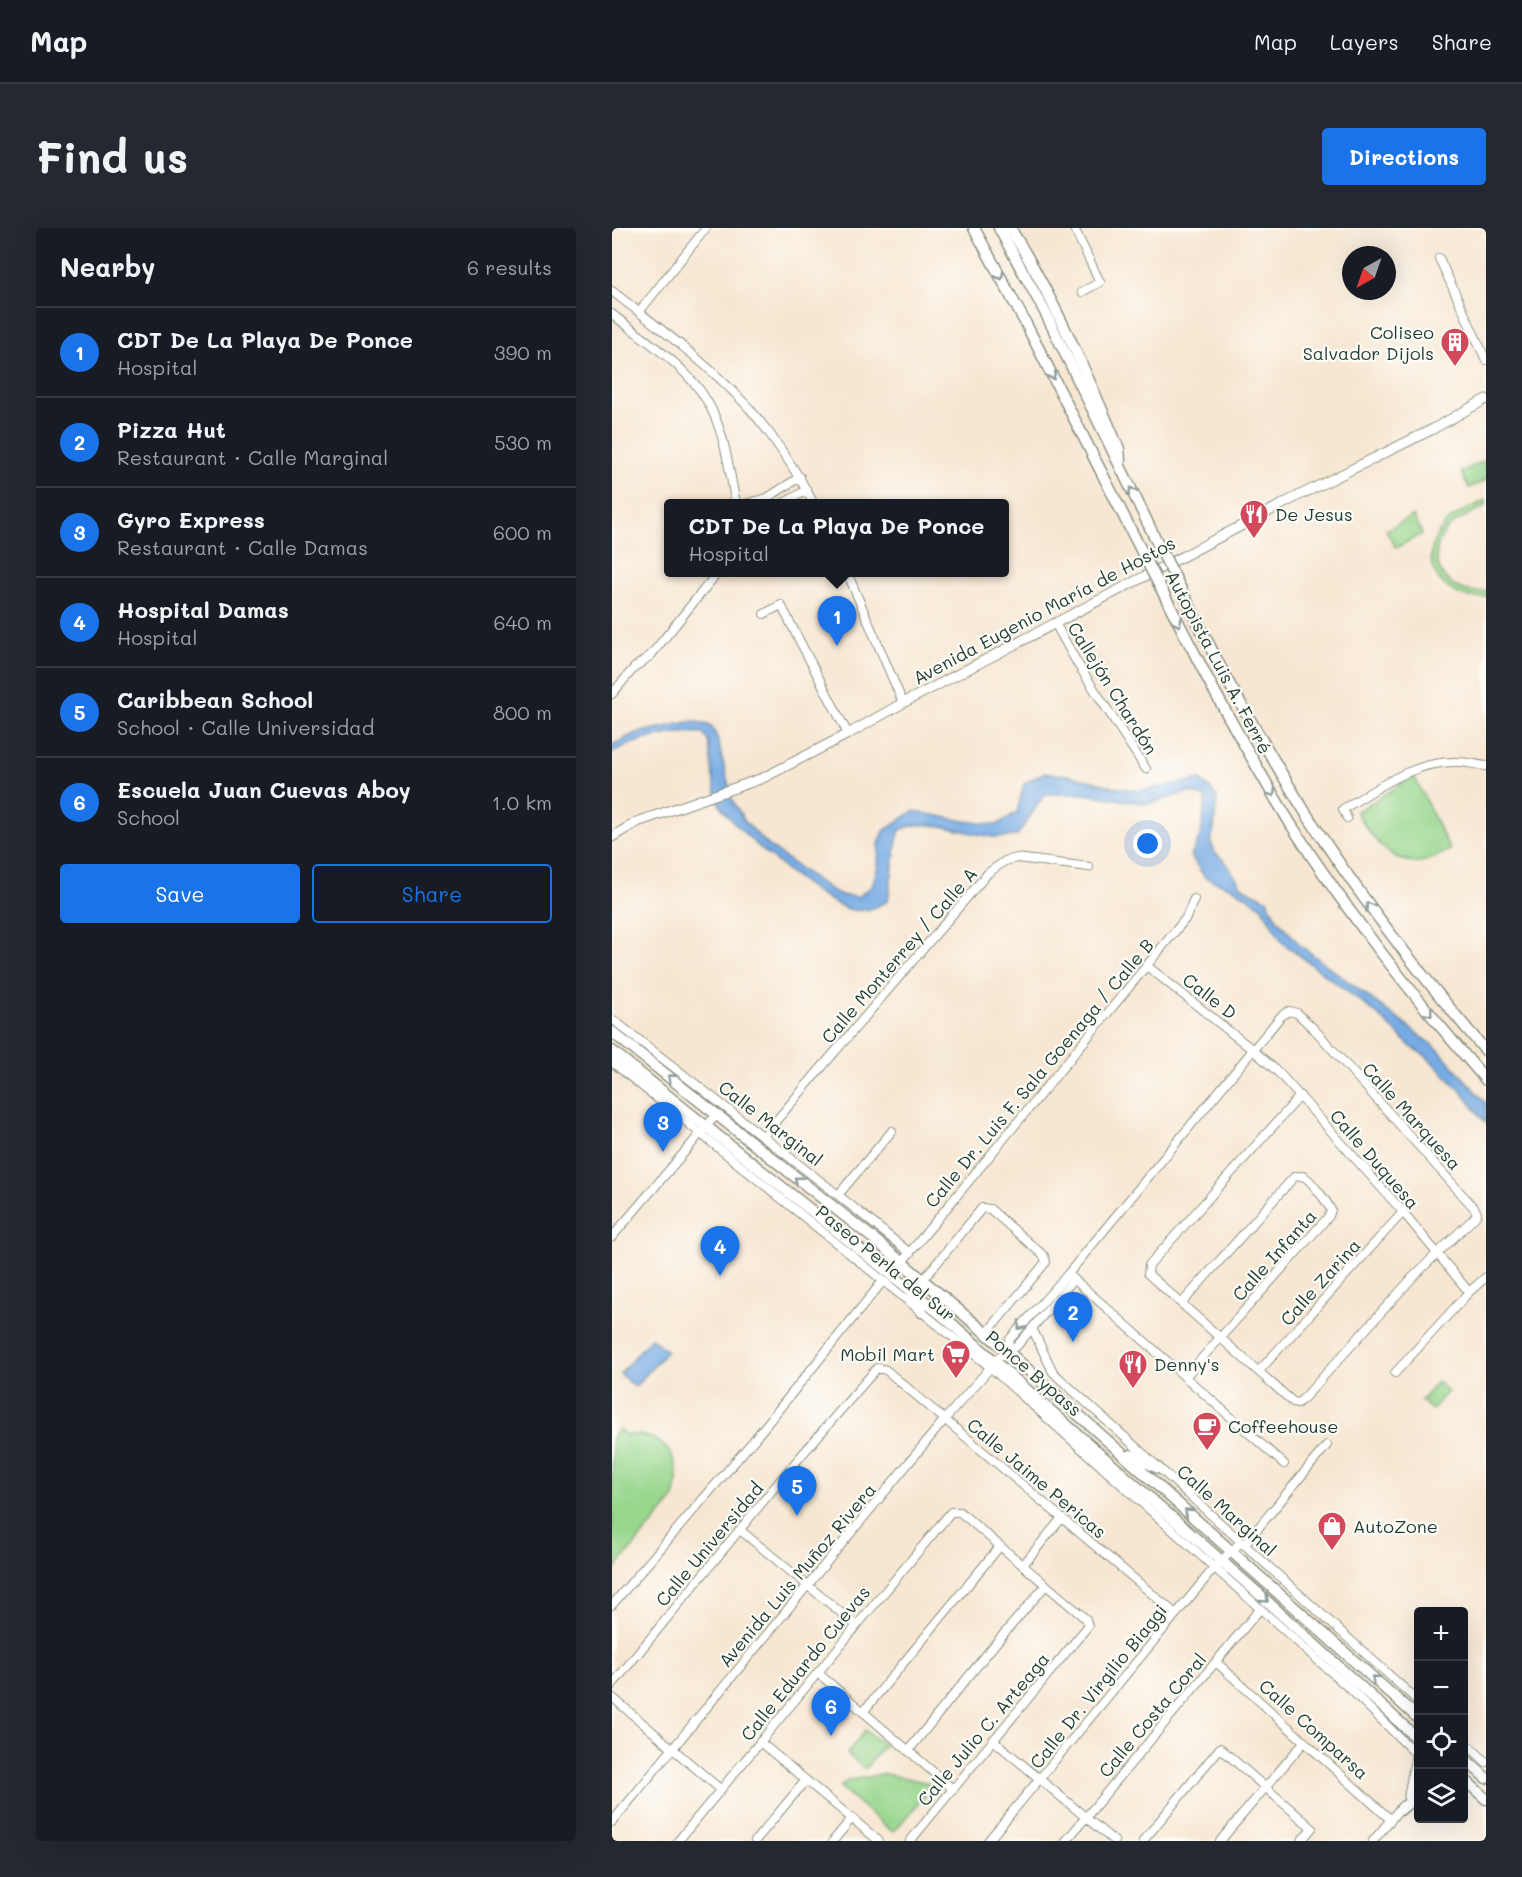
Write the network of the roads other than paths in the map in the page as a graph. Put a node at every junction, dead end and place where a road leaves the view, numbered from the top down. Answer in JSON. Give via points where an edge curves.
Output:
{"nodes":[{"id":1,"x":706,"y":228,"type":"edge"},
{"id":2,"x":974,"y":228,"type":"edge"},
{"id":3,"x":999,"y":228,"type":"edge"},
{"id":4,"x":1010,"y":228,"type":"edge"},
{"id":5,"x":1074,"y":228,"type":"edge"},
{"id":6,"x":1439,"y":258,"type":"dead end"},
{"id":7,"x":612,"y":291,"type":"edge"},
{"id":8,"x":1082,"y":292,"type":"dead end"},
{"id":9,"x":639,"y":312,"type":"junction"},
{"id":10,"x":612,"y":314,"type":"edge"},
{"id":11,"x":1486,"y":360,"type":"edge"},
{"id":12,"x":1486,"y":399,"type":"edge"},
{"id":13,"x":1120,"y":466,"type":"junction"},
{"id":14,"x":800,"y":477,"type":"junction"},
{"id":15,"x":807,"y":490,"type":"junction"},
{"id":16,"x":735,"y":499,"type":"edge"},
{"id":17,"x":763,"y":499,"type":"edge"},
{"id":18,"x":791,"y":499,"type":"edge"},
{"id":19,"x":812,"y":499,"type":"edge"},
{"id":20,"x":715,"y":577,"type":"edge"},
{"id":21,"x":849,"y":577,"type":"edge"},
{"id":22,"x":764,"y":614,"type":"dead end"},
{"id":23,"x":1055,"y":623,"type":"junction"},
{"id":24,"x":612,"y":694,"type":"edge"},
{"id":25,"x":903,"y":703,"type":"junction"},
{"id":26,"x":848,"y":734,"type":"junction"},
{"id":27,"x":1486,"y":766,"type":"edge"},
{"id":28,"x":1146,"y":770,"type":"dead end"},
{"id":29,"x":1347,"y":818,"type":"dead end"},
{"id":30,"x":612,"y":837,"type":"edge"},
{"id":31,"x":1089,"y":867,"type":"dead end"},
{"id":32,"x":1194,"y":899,"type":"dead end"},
{"id":33,"x":1147,"y":966,"type":"junction"},
{"id":34,"x":612,"y":1019,"type":"edge"},
{"id":35,"x":612,"y":1032,"type":"edge"},
{"id":36,"x":1253,"y":1050,"type":"junction"},
{"id":37,"x":612,"y":1051,"type":"edge"},
{"id":38,"x":1486,"y":1052,"type":"edge"},
{"id":39,"x":612,"y":1062,"type":"edge"},
{"id":40,"x":1486,"y":1080,"type":"edge"},
{"id":41,"x":1300,"y":1096,"type":"junction"},
{"id":42,"x":717,"y":1114,"type":"junction"},
{"id":43,"x":704,"y":1129,"type":"junction"},
{"id":44,"x":892,"y":1131,"type":"dead end"},
{"id":45,"x":763,"y":1136,"type":"junction"},
{"id":46,"x":838,"y":1195,"type":"junction"},
{"id":47,"x":1403,"y":1212,"type":"junction"},
{"id":48,"x":612,"y":1237,"type":"edge"},
{"id":49,"x":1437,"y":1252,"type":"junction"},
{"id":50,"x":910,"y":1253,"type":"junction"},
{"id":51,"x":902,"y":1262,"type":"junction"},
{"id":52,"x":1071,"y":1276,"type":"junction"},
{"id":53,"x":1486,"y":1277,"type":"edge"},
{"id":54,"x":922,"y":1280,"type":"junction"},
{"id":55,"x":883,"y":1281,"type":"junction"},
{"id":56,"x":907,"y":1286,"type":"junction"},
{"id":57,"x":1469,"y":1292,"type":"junction"},
{"id":58,"x":1046,"y":1298,"type":"junction"},
{"id":59,"x":1182,"y":1303,"type":"junction"},
{"id":60,"x":1053,"y":1305,"type":"junction"},
{"id":61,"x":922,"y":1312,"type":"junction"},
{"id":62,"x":1032,"y":1328,"type":"junction"},
{"id":63,"x":986,"y":1334,"type":"junction"},
{"id":64,"x":1220,"y":1338,"type":"junction"},
{"id":65,"x":1006,"y":1350,"type":"junction"},
{"id":66,"x":993,"y":1364,"type":"junction"},
{"id":67,"x":877,"y":1368,"type":"joint"},
{"id":68,"x":1259,"y":1371,"type":"junction"},
{"id":69,"x":1395,"y":1373,"type":"dead end"},
{"id":70,"x":1185,"y":1377,"type":"junction"},
{"id":71,"x":945,"y":1419,"type":"junction"},
{"id":72,"x":1111,"y":1442,"type":"junction"},
{"id":73,"x":1327,"y":1444,"type":"dead end"},
{"id":74,"x":1284,"y":1464,"type":"dead end"},
{"id":75,"x":1158,"y":1468,"type":"junction"},
{"id":76,"x":1061,"y":1519,"type":"junction"},
{"id":77,"x":740,"y":1530,"type":"junction"},
{"id":78,"x":1242,"y":1543,"type":"junction"},
{"id":79,"x":1000,"y":1546,"type":"junction"},
{"id":80,"x":1232,"y":1550,"type":"junction"},
{"id":81,"x":1218,"y":1564,"type":"junction"},
{"id":82,"x":1023,"y":1565,"type":"junction"},
{"id":83,"x":1046,"y":1585,"type":"junction"},
{"id":84,"x":808,"y":1586,"type":"junction"},
{"id":85,"x":612,"y":1605,"type":"edge"},
{"id":86,"x":1260,"y":1609,"type":"junction"},
{"id":87,"x":1176,"y":1614,"type":"junction"},
{"id":88,"x":856,"y":1625,"type":"junction"},
{"id":89,"x":1216,"y":1662,"type":"junction"},
{"id":90,"x":818,"y":1673,"type":"junction"},
{"id":91,"x":612,"y":1685,"type":"edge"},
{"id":92,"x":612,"y":1697,"type":"edge"},
{"id":93,"x":1414,"y":1697,"type":"edge"},
{"id":94,"x":863,"y":1712,"type":"junction"},
{"id":95,"x":1416,"y":1715,"type":"edge"},
{"id":96,"x":1414,"y":1735,"type":"edge"},
{"id":97,"x":993,"y":1740,"type":"junction"},
{"id":98,"x":760,"y":1742,"type":"junction"},
{"id":99,"x":1304,"y":1742,"type":"junction"},
{"id":100,"x":1468,"y":1745,"type":"edge"},
{"id":101,"x":673,"y":1749,"type":"junction"},
{"id":102,"x":908,"y":1751,"type":"junction"},
{"id":103,"x":1468,"y":1762,"type":"edge"},
{"id":104,"x":1486,"y":1762,"type":"edge"},
{"id":105,"x":1486,"y":1778,"type":"edge"},
{"id":106,"x":1040,"y":1779,"type":"junction"},
{"id":107,"x":806,"y":1780,"type":"junction"},
{"id":108,"x":1468,"y":1783,"type":"edge"},
{"id":109,"x":953,"y":1789,"type":"junction"},
{"id":110,"x":1266,"y":1789,"type":"junction"},
{"id":111,"x":720,"y":1790,"type":"junction"},
{"id":112,"x":1468,"y":1792,"type":"edge"},
{"id":113,"x":1413,"y":1797,"type":"edge"},
{"id":114,"x":1484,"y":1798,"type":"edge"},
{"id":115,"x":1400,"y":1810,"type":"joint"},
{"id":116,"x":852,"y":1818,"type":"junction"},
{"id":117,"x":1086,"y":1818,"type":"junction"},
{"id":118,"x":1391,"y":1820,"type":"junction"},
{"id":119,"x":612,"y":1822,"type":"edge"},
{"id":120,"x":678,"y":1841,"type":"edge"},
{"id":121,"x":755,"y":1841,"type":"edge"},
{"id":122,"x":832,"y":1841,"type":"edge"},
{"id":123,"x":879,"y":1841,"type":"edge"},
{"id":124,"x":910,"y":1841,"type":"edge"},
{"id":125,"x":988,"y":1841,"type":"edge"},
{"id":126,"x":1066,"y":1841,"type":"edge"},
{"id":127,"x":1114,"y":1841,"type":"edge"},
{"id":128,"x":1143,"y":1841,"type":"edge"},
{"id":129,"x":1220,"y":1841,"type":"edge"},
{"id":130,"x":1301,"y":1841,"type":"edge"},
{"id":131,"x":1373,"y":1841,"type":"edge"}],
"edges":[{"from":1,"to":9,"type":"street"},
{"from":2,"to":40,"type":"highway","name":"Autopista Luis A. Ferré","one_way":true,"bridge":true,"via":[[1212,687],[1292,826],[1392,968]]},
{"from":3,"to":13,"type":"highway","name":"Autopista Luis A. Ferré"},
{"from":4,"to":13,"type":"highway","via":[[1045,288],[1086,373],[1119,449]]},
{"from":5,"to":8,"type":"street","via":[[1100,282]]},
{"from":6,"to":11,"type":"street"},
{"from":7,"to":9,"type":"street"},
{"from":9,"to":14,"type":"street","via":[[749,408]]},
{"from":10,"to":16,"type":"street","via":[[685,373],[708,401],[717,421]]},
{"from":12,"to":23,"type":"main road","name":"Avenida Eugenio María de Hostos"},
{"from":38,"to":13,"type":"highway","name":"Autopista Luis A. Ferré","one_way":true,"bridge":true,"via":[[1404,953],[1308,817],[1227,680]]},
{"from":14,"to":15,"type":"street"},
{"from":14,"to":17,"type":"street"},
{"from":15,"to":18,"type":"street"},
{"from":15,"to":19,"type":"street"},
{"from":20,"to":24,"type":"street","via":[[651,655]]},
{"from":21,"to":25,"type":"street"},
{"from":22,"to":26,"type":"street","via":[[781,605]]},
{"from":23,"to":25,"type":"main road","name":"Avenida Eugenio María de Hostos"},
{"from":23,"to":28,"type":"street","name":"Callejón Chardón"},
{"from":25,"to":26,"type":"main road","name":"Avenida Eugenio María de Hostos"},
{"from":26,"to":30,"type":"main road","name":"Avenida Eugenio María de Hostos","via":[[763,778],[637,822]]},
{"from":27,"to":29,"type":"street","via":[[1458,762],[1407,771],[1343,809]]},
{"from":31,"to":45,"type":"street","name":"Calle Monterrey / Calle A","via":[[1017,858],[988,873]]},
{"from":32,"to":33,"type":"street","name":"Calle Dr. Luis F. Sala Goenaga / Calle B","via":[[1186,918]]},
{"from":33,"to":36,"type":"street","name":"Calle D"},
{"from":33,"to":50,"type":"street","name":"Calle Dr. Luis F. Sala Goenaga / Calle B"},
{"from":34,"to":45,"type":"street","name":"Calle Marginal"},
{"from":42,"to":35,"type":"highway","name":"Ponce Bypass","one_way":true},
{"from":36,"to":41,"type":"street","name":"Calle Duquesa"},
{"from":36,"to":49,"type":"street","name":"Calle Marquesa","via":[[1289,1011],[1297,1013],[1315,1030],[1475,1209],[1474,1218]]},
{"from":36,"to":52,"type":"street","name":"Calle Marquesa"},
{"from":37,"to":43,"type":"highway","name":"Ponce Bypass"},
{"from":39,"to":43,"type":"street","name":"Paseo Perla del Sur"},
{"from":41,"to":47,"type":"street","name":"Calle Duquesa"},
{"from":41,"to":59,"type":"street","name":"Calle Marquesa","via":[[1149,1265],[1148,1274]]},
{"from":42,"to":43,"type":"street"},
{"from":51,"to":42,"type":"highway","name":"Ponce Bypass","one_way":true},
{"from":43,"to":48,"type":"street"},
{"from":43,"to":55,"type":"street","name":"Paseo Perla del Sur"},
{"from":43,"to":56,"type":"highway","name":"Ponce Bypass"},
{"from":44,"to":46,"type":"street"},
{"from":45,"to":46,"type":"street","name":"Calle Marginal"},
{"from":46,"to":50,"type":"street","name":"Calle Marginal"},
{"from":47,"to":49,"type":"street","name":"Calle Duquesa"},
{"from":47,"to":68,"type":"street","name":"Calle Zarina"},
{"from":49,"to":57,"type":"street","name":"Calle Duquesa"},
{"from":49,"to":68,"type":"street","name":"Calle Marquesa","via":[[1298,1403]]},
{"from":50,"to":51,"type":"street","name":"Calle Dr. Luis F. Sala Goenaga / Calle B"},
{"from":51,"to":54,"type":"highway","name":"Ponce Bypass"},
{"from":52,"to":58,"type":"street","name":"Calle Marquesa"},
{"from":52,"to":60,"type":"street","name":"Calle Marquesa"},
{"from":52,"to":70,"type":"street"},
{"from":53,"to":57,"type":"street"},
{"from":54,"to":63,"type":"highway","name":"Ponce Bypass"},
{"from":54,"to":63,"type":"street","via":[[982,1208],[990,1209],[1046,1262]]},
{"from":55,"to":61,"type":"street","name":"Paseo Perla del Sur"},
{"from":55,"to":85,"type":"street"},
{"from":56,"to":61,"type":"highway"},
{"from":56,"to":66,"type":"highway","name":"Ponce Bypass"},
{"from":57,"to":69,"type":"street"},
{"from":58,"to":60,"type":"street"},
{"from":58,"to":65,"type":"street","name":"Calle Marquesa","one_way":true,"via":[[1010,1339]]},
{"from":59,"to":64,"type":"street","name":"Calle Marquesa"},
{"from":59,"to":64,"type":"street","name":"Calle Infanta","via":[[1294,1177],[1305,1178],[1329,1205],[1329,1216]]},
{"from":60,"to":62,"type":"street","name":"Calle Marquesa"},
{"from":61,"to":66,"type":"street","name":"Paseo Perla del Sur"},
{"from":62,"to":65,"type":"street","name":"Calle Marquesa","via":[[1017,1346]]},
{"from":62,"to":75,"type":"street","name":"Calle Marginal","via":[[1053,1372]]},
{"from":63,"to":65,"type":"highway","name":"Ponce Bypass"},
{"from":64,"to":68,"type":"street","name":"Calle Marquesa"},
{"from":64,"to":70,"type":"street","name":"Calle Infanta"},
{"from":65,"to":66,"type":"street","name":"Avenida Luis Muñoz Rivera"},
{"from":65,"to":72,"type":"highway","name":"Ponce Bypass"},
{"from":66,"to":71,"type":"street","name":"Avenida Luis Muñoz Rivera"},
{"from":66,"to":81,"type":"highway","name":"Ponce Bypass"},
{"from":67,"to":71,"type":"street","name":"Calle Jaime Pericas","via":[[886,1370]]},
{"from":67,"to":77,"type":"street","name":"Calle Universidad"},
{"from":70,"to":74,"type":"street"},
{"from":71,"to":76,"type":"street","name":"Calle Jaime Pericas"},
{"from":71,"to":84,"type":"street","name":"Avenida Luis Muñoz Rivera"},
{"from":72,"to":75,"type":"highway"},
{"from":80,"to":72,"type":"highway","name":"Ponce Bypass","one_way":true},
{"from":73,"to":78,"type":"street","name":"Calle Dr. Virgilio Biaggi"},
{"from":75,"to":78,"type":"street","name":"Calle Marginal"},
{"from":76,"to":82,"type":"street"},
{"from":76,"to":87,"type":"street","name":"Calle Jaime Pericas"},
{"from":77,"to":84,"type":"street"},
{"from":77,"to":91,"type":"street","name":"Calle Universidad"},
{"from":78,"to":80,"type":"street","name":"Calle Dr. Virgilio Biaggi"},
{"from":78,"to":93,"type":"street","name":"Calle Marginal"},
{"from":79,"to":82,"type":"street"},
{"from":79,"to":88,"type":"street","name":"Calle Eduardo Cuevas","via":[[960,1512],[951,1512]]},
{"from":79,"to":94,"type":"street"},
{"from":80,"to":81,"type":"street","name":"Calle Dr. Virgilio Biaggi"},
{"from":95,"to":80,"type":"highway","name":"Ponce Bypass","one_way":true},
{"from":81,"to":86,"type":"street"},
{"from":81,"to":87,"type":"street","name":"Calle Dr. Virgilio Biaggi"},
{"from":81,"to":96,"type":"highway","name":"Ponce Bypass","one_way":true},
{"from":82,"to":83,"type":"street"},
{"from":83,"to":97,"type":"street","name":"Calle Julio C. Arteaga","via":[[1088,1620],[1088,1627]]},
{"from":83,"to":102,"type":"street"},
{"from":84,"to":88,"type":"street"},
{"from":84,"to":101,"type":"street","name":"Avenida Luis Muñoz Rivera"},
{"from":86,"to":89,"type":"street","name":"Calle Costa Coral"},
{"from":86,"to":113,"type":"street","via":[[1414,1750]]},
{"from":87,"to":106,"type":"street","name":"Calle Dr. Virgilio Biaggi"},
{"from":88,"to":90,"type":"street","name":"Calle Eduardo Cuevas"},
{"from":89,"to":99,"type":"street","name":"Calle Comparsa"},
{"from":89,"to":117,"type":"street","name":"Calle Costa Coral"},
{"from":90,"to":94,"type":"street"},
{"from":90,"to":98,"type":"street","name":"Calle Eduardo Cuevas"},
{"from":92,"to":101,"type":"street"},
{"from":94,"to":102,"type":"street"},
{"from":97,"to":106,"type":"street"},
{"from":97,"to":109,"type":"street","name":"Calle Julio C. Arteaga"},
{"from":98,"to":107,"type":"street"},
{"from":98,"to":111,"type":"street","name":"Calle Eduardo Cuevas"},
{"from":99,"to":110,"type":"street"},
{"from":99,"to":118,"type":"street","name":"Calle Comparsa"},
{"from":100,"to":104,"type":"street"},
{"from":101,"to":111,"type":"street"},
{"from":101,"to":119,"type":"street","name":"Avenida Luis Muñoz Rivera"},
{"from":102,"to":109,"type":"street"},
{"from":103,"to":105,"type":"highway"},
{"from":106,"to":117,"type":"street"},
{"from":106,"to":125,"type":"street","name":"Calle Dr. Virgilio Biaggi"},
{"from":107,"to":116,"type":"street"},
{"from":107,"to":121,"type":"street"},
{"from":108,"to":114,"type":"highway"},
{"from":109,"to":124,"type":"street","name":"Calle Julio C. Arteaga"},
{"from":110,"to":128,"type":"street","via":[[1220,1748]]},
{"from":110,"to":129,"type":"street"},
{"from":110,"to":130,"type":"street","via":[[1312,1828]]},
{"from":111,"to":120,"type":"street","name":"Calle Eduardo Cuevas"},
{"from":112,"to":114,"type":"highway"},
{"from":113,"to":115,"type":"highway"},
{"from":115,"to":118,"type":"street"},
{"from":116,"to":122,"type":"street"},
{"from":116,"to":123,"type":"street"},
{"from":117,"to":126,"type":"street","name":"Calle Costa Coral"},
{"from":117,"to":127,"type":"street"},
{"from":118,"to":131,"type":"street"}]}
